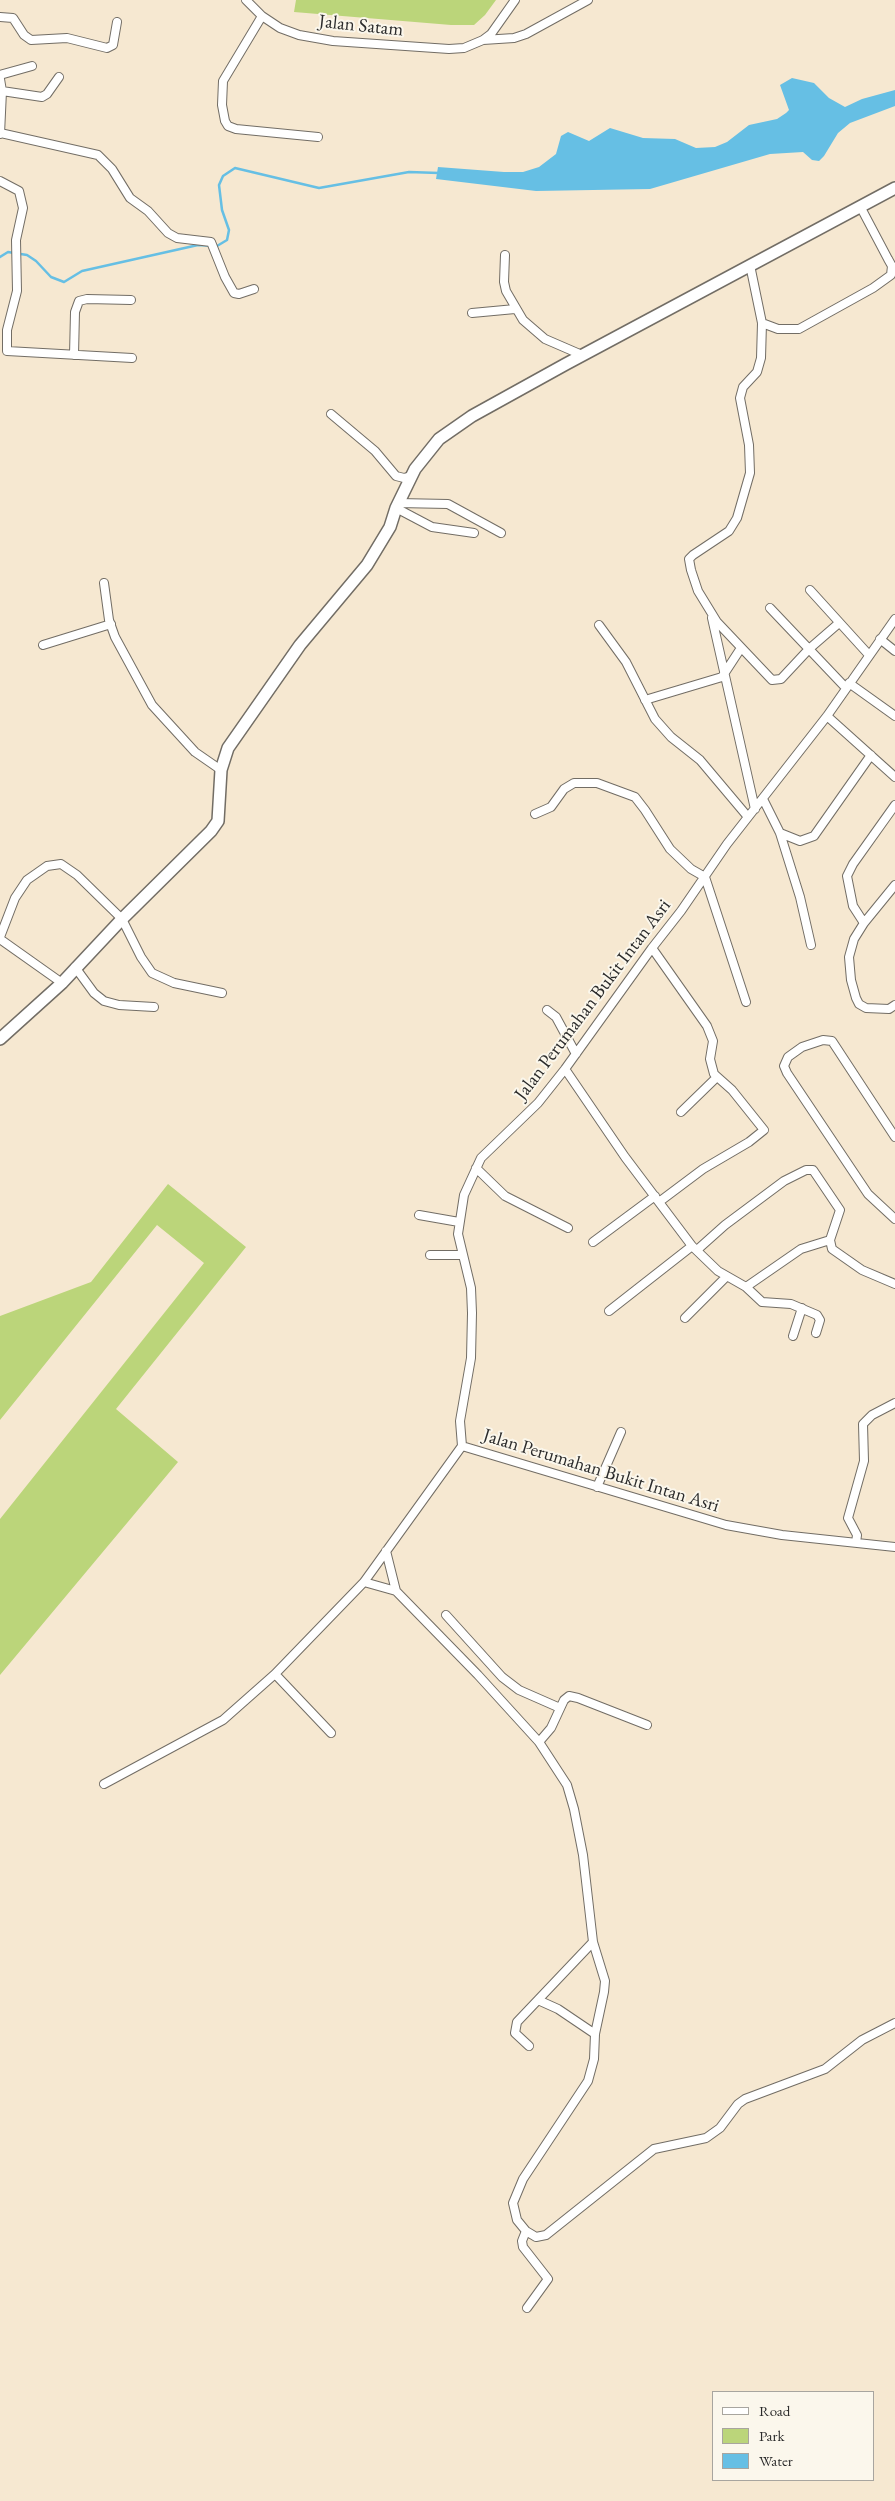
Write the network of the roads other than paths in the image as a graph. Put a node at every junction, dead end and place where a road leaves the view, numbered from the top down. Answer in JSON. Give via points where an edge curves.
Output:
{"nodes":[{"id":1,"x":246,"y":0,"type":"edge"},
{"id":2,"x":515,"y":0,"type":"edge"},
{"id":3,"x":588,"y":0,"type":"edge"},
{"id":4,"x":262,"y":16,"type":"junction"},
{"id":5,"x":0,"y":17,"type":"edge"},
{"id":6,"x":117,"y":22,"type":"dead end"},
{"id":7,"x":483,"y":40,"type":"junction"},
{"id":8,"x":32,"y":66,"type":"dead end"},
{"id":9,"x":0,"y":75,"type":"edge"},
{"id":10,"x":59,"y":77,"type":"dead end"},
{"id":11,"x":0,"y":79,"type":"edge"},
{"id":12,"x":2,"y":91,"type":"junction"},
{"id":13,"x":0,"y":134,"type":"edge"},
{"id":14,"x":318,"y":137,"type":"dead end"},
{"id":15,"x":0,"y":181,"type":"edge"},
{"id":16,"x":895,"y":188,"type":"edge"},
{"id":17,"x":860,"y":206,"type":"junction"},
{"id":18,"x":505,"y":255,"type":"dead end"},
{"id":19,"x":750,"y":265,"type":"junction"},
{"id":20,"x":254,"y":289,"type":"dead end"},
{"id":21,"x":131,"y":300,"type":"dead end"},
{"id":22,"x":515,"y":309,"type":"junction"},
{"id":23,"x":472,"y":314,"type":"dead end"},
{"id":24,"x":762,"y":323,"type":"junction"},
{"id":25,"x":74,"y":355,"type":"junction"},
{"id":26,"x":582,"y":355,"type":"junction"},
{"id":27,"x":132,"y":358,"type":"dead end"},
{"id":28,"x":330,"y":414,"type":"dead end"},
{"id":29,"x":411,"y":476,"type":"junction"},
{"id":30,"x":397,"y":505,"type":"junction"},
{"id":31,"x":474,"y":533,"type":"dead end"},
{"id":32,"x":501,"y":533,"type":"dead end"},
{"id":33,"x":104,"y":583,"type":"dead end"},
{"id":34,"x":810,"y":590,"type":"dead end"},
{"id":35,"x":770,"y":608,"type":"dead end"},
{"id":36,"x":710,"y":611,"type":"junction"},
{"id":37,"x":895,"y":619,"type":"edge"},
{"id":38,"x":839,"y":623,"type":"junction"},
{"id":39,"x":110,"y":624,"type":"junction"},
{"id":40,"x":599,"y":625,"type":"dead end"},
{"id":41,"x":880,"y":639,"type":"junction"},
{"id":42,"x":43,"y":645,"type":"dead end"},
{"id":43,"x":741,"y":648,"type":"junction"},
{"id":44,"x":809,"y":649,"type":"junction"},
{"id":45,"x":895,"y":652,"type":"edge"},
{"id":46,"x":869,"y":655,"type":"junction"},
{"id":47,"x":726,"y":672,"type":"junction"},
{"id":48,"x":848,"y":685,"type":"junction"},
{"id":49,"x":645,"y":700,"type":"junction"},
{"id":50,"x":827,"y":716,"type":"junction"},
{"id":51,"x":895,"y":716,"type":"edge"},
{"id":52,"x":871,"y":755,"type":"junction"},
{"id":53,"x":221,"y":770,"type":"junction"},
{"id":54,"x":895,"y":777,"type":"edge"},
{"id":55,"x":763,"y":799,"type":"junction"},
{"id":56,"x":895,"y":805,"type":"edge"},
{"id":57,"x":755,"y":809,"type":"junction"},
{"id":58,"x":535,"y":814,"type":"dead end"},
{"id":59,"x":748,"y":817,"type":"junction"},
{"id":60,"x":780,"y":833,"type":"junction"},
{"id":61,"x":705,"y":877,"type":"junction"},
{"id":62,"x":895,"y":885,"type":"edge"},
{"id":63,"x":122,"y":919,"type":"junction"},
{"id":64,"x":864,"y":923,"type":"junction"},
{"id":65,"x":0,"y":938,"type":"edge"},
{"id":66,"x":811,"y":945,"type":"dead end"},
{"id":67,"x":652,"y":948,"type":"junction"},
{"id":68,"x":75,"y":968,"type":"junction"},
{"id":69,"x":62,"y":983,"type":"junction"},
{"id":70,"x":222,"y":993,"type":"dead end"},
{"id":71,"x":746,"y":1002,"type":"dead end"},
{"id":72,"x":895,"y":1005,"type":"edge"},
{"id":73,"x":154,"y":1007,"type":"dead end"},
{"id":74,"x":547,"y":1010,"type":"dead end"},
{"id":75,"x":0,"y":1039,"type":"edge"},
{"id":76,"x":576,"y":1054,"type":"junction"},
{"id":77,"x":566,"y":1069,"type":"junction"},
{"id":78,"x":717,"y":1077,"type":"junction"},
{"id":79,"x":682,"y":1112,"type":"dead end"},
{"id":80,"x":895,"y":1137,"type":"edge"},
{"id":81,"x":476,"y":1168,"type":"junction"},
{"id":82,"x":657,"y":1199,"type":"junction"},
{"id":83,"x":419,"y":1215,"type":"dead end"},
{"id":84,"x":895,"y":1219,"type":"edge"},
{"id":85,"x":459,"y":1222,"type":"junction"},
{"id":86,"x":568,"y":1228,"type":"dead end"},
{"id":87,"x":830,"y":1240,"type":"junction"},
{"id":88,"x":593,"y":1242,"type":"dead end"},
{"id":89,"x":695,"y":1248,"type":"junction"},
{"id":90,"x":462,"y":1255,"type":"junction"},
{"id":91,"x":430,"y":1256,"type":"dead end"},
{"id":92,"x":726,"y":1277,"type":"junction"},
{"id":93,"x":895,"y":1284,"type":"edge"},
{"id":94,"x":746,"y":1287,"type":"junction"},
{"id":95,"x":802,"y":1308,"type":"junction"},
{"id":96,"x":609,"y":1311,"type":"dead end"},
{"id":97,"x":685,"y":1318,"type":"dead end"},
{"id":98,"x":816,"y":1333,"type":"dead end"},
{"id":99,"x":793,"y":1336,"type":"dead end"},
{"id":100,"x":895,"y":1403,"type":"edge"},
{"id":101,"x":621,"y":1432,"type":"dead end"},
{"id":102,"x":462,"y":1446,"type":"junction"},
{"id":103,"x":597,"y":1487,"type":"junction"},
{"id":104,"x":856,"y":1543,"type":"junction"},
{"id":105,"x":895,"y":1547,"type":"edge"},
{"id":106,"x":386,"y":1551,"type":"junction"},
{"id":107,"x":364,"y":1582,"type":"junction"},
{"id":108,"x":396,"y":1591,"type":"junction"},
{"id":109,"x":446,"y":1615,"type":"dead end"},
{"id":110,"x":489,"y":1664,"type":"junction"},
{"id":111,"x":275,"y":1674,"type":"junction"},
{"id":112,"x":478,"y":1675,"type":"junction"},
{"id":113,"x":560,"y":1708,"type":"junction"},
{"id":114,"x":647,"y":1726,"type":"dead end"},
{"id":115,"x":331,"y":1733,"type":"dead end"},
{"id":116,"x":540,"y":1742,"type":"junction"},
{"id":117,"x":104,"y":1784,"type":"dead end"},
{"id":118,"x":593,"y":1942,"type":"junction"},
{"id":119,"x":538,"y":2000,"type":"junction"},
{"id":120,"x":895,"y":2023,"type":"edge"},
{"id":121,"x":594,"y":2034,"type":"junction"},
{"id":122,"x":529,"y":2046,"type":"dead end"},
{"id":123,"x":526,"y":2231,"type":"junction"},
{"id":124,"x":527,"y":2308,"type":"dead end"}],
"edges":[{"from":1,"to":4,"type":"street","name":"Jalan Satam"},
{"from":2,"to":7,"type":"street"},
{"from":3,"to":7,"type":"street","via":[[526,34]]},
{"from":4,"to":7,"type":"street","name":"Jalan Satam","via":[[289,32],[333,41],[449,49],[464,48]]},
{"from":4,"to":14,"type":"street","via":[[224,81],[222,105],[225,121],[236,129]]},
{"from":5,"to":6,"type":"street","via":[[15,19],[24,35],[31,40],[67,38],[107,48],[113,45]]},
{"from":8,"to":9,"type":"street"},
{"from":10,"to":12,"type":"street","via":[[42,97]]},
{"from":11,"to":12,"type":"street"},
{"from":12,"to":13,"type":"street"},
{"from":13,"to":20,"type":"street","via":[[98,155],[112,169],[130,198],[148,211],[168,233],[177,238],[212,243],[234,293]]},
{"from":15,"to":25,"type":"street","via":[[16,188],[22,198],[16,240],[18,291],[7,330],[6,349],[10,352]]},
{"from":16,"to":17,"type":"street"},
{"from":17,"to":19,"type":"street"},
{"from":17,"to":24,"type":"street","via":[[892,266],[891,275],[799,329],[778,329]]},
{"from":18,"to":22,"type":"street","via":[[504,282]]},
{"from":19,"to":24,"type":"street"},
{"from":19,"to":26,"type":"street"},
{"from":21,"to":25,"type":"street","via":[[79,301],[75,312]]},
{"from":22,"to":23,"type":"street"},
{"from":22,"to":26,"type":"street","via":[[532,330]]},
{"from":24,"to":36,"type":"street","via":[[761,358],[757,372],[743,387],[740,398],[749,445],[750,473],[742,503],[729,531],[689,559],[698,591]]},
{"from":25,"to":27,"type":"street"},
{"from":26,"to":29,"type":"street","via":[[472,416],[439,439]]},
{"from":28,"to":29,"type":"street","via":[[375,451],[396,476]]},
{"from":29,"to":30,"type":"street"},
{"from":30,"to":31,"type":"street","via":[[432,527]]},
{"from":30,"to":32,"type":"street","via":[[448,504]]},
{"from":30,"to":53,"type":"street","via":[[390,527],[367,565],[294,653],[228,748]]},
{"from":33,"to":39,"type":"street"},
{"from":34,"to":38,"type":"street"},
{"from":35,"to":44,"type":"street"},
{"from":36,"to":43,"type":"street"},
{"from":36,"to":47,"type":"street"},
{"from":37,"to":41,"type":"street","name":"Jalan Perumahan Bukit Intan Asri"},
{"from":38,"to":44,"type":"street"},
{"from":38,"to":46,"type":"street"},
{"from":39,"to":42,"type":"street"},
{"from":39,"to":53,"type":"street","via":[[152,705],[195,752]]},
{"from":40,"to":49,"type":"street","via":[[626,662]]},
{"from":41,"to":45,"type":"street"},
{"from":41,"to":46,"type":"street","name":"Jalan Perumahan Bukit Intan Asri"},
{"from":43,"to":44,"type":"street","via":[[774,680],[781,679]]},
{"from":43,"to":47,"type":"street"},
{"from":44,"to":48,"type":"street"},
{"from":46,"to":48,"type":"street","name":"Jalan Perumahan Bukit Intan Asri"},
{"from":47,"to":49,"type":"street","via":[[719,679]]},
{"from":47,"to":57,"type":"street"},
{"from":48,"to":50,"type":"street","name":"Jalan Perumahan Bukit Intan Asri"},
{"from":48,"to":51,"type":"street"},
{"from":49,"to":59,"type":"street","via":[[662,728],[700,760]]},
{"from":50,"to":52,"type":"street"},
{"from":50,"to":55,"type":"street","name":"Jalan Perumahan Bukit Intan Asri"},
{"from":52,"to":54,"type":"street"},
{"from":52,"to":60,"type":"street","via":[[814,836],[800,842]]},
{"from":53,"to":63,"type":"street","via":[[218,821]]},
{"from":55,"to":57,"type":"street","name":"Jalan Perumahan Bukit Intan Asri"},
{"from":55,"to":60,"type":"street"},
{"from":56,"to":64,"type":"street","via":[[847,876],[853,906]]},
{"from":57,"to":59,"type":"street","name":"Jalan Perumahan Bukit Intan Asri"},
{"from":58,"to":61,"type":"street","via":[[551,807],[570,784],[597,783],[621,790],[641,804],[662,839],[680,860]]},
{"from":59,"to":61,"type":"street","name":"Jalan Perumahan Bukit Intan Asri"},
{"from":60,"to":66,"type":"street"},
{"from":61,"to":67,"type":"street","name":"Jalan Perumahan Bukit Intan Asri"},
{"from":61,"to":71,"type":"street"},
{"from":62,"to":64,"type":"street"},
{"from":63,"to":65,"type":"street","via":[[77,875],[57,863],[42,868],[24,885],[7,915]]},
{"from":63,"to":68,"type":"street"},
{"from":63,"to":70,"type":"street","via":[[146,967],[156,976]]},
{"from":64,"to":72,"type":"street","via":[[854,939],[849,957],[856,998],[866,1008],[889,1009]]},
{"from":65,"to":69,"type":"street"},
{"from":67,"to":76,"type":"street","name":"Jalan Perumahan Bukit Intan Asri"},
{"from":67,"to":78,"type":"street","via":[[707,1026],[712,1041],[710,1065]]},
{"from":68,"to":69,"type":"street"},
{"from":68,"to":73,"type":"street","via":[[104,1001]]},
{"from":69,"to":75,"type":"street"},
{"from":74,"to":76,"type":"street","via":[[556,1017]]},
{"from":76,"to":77,"type":"street","name":"Jalan Perumahan Bukit Intan Asri"},
{"from":77,"to":81,"type":"street","name":"Jalan Perumahan Bukit Intan Asri","via":[[526,1115],[488,1150]]},
{"from":77,"to":82,"type":"street"},
{"from":78,"to":79,"type":"street"},
{"from":78,"to":82,"type":"street","via":[[732,1090],[764,1130]]},
{"from":80,"to":84,"type":"street","via":[[832,1041],[823,1040],[802,1047],[788,1056],[784,1066],[787,1073],[868,1194]]},
{"from":81,"to":85,"type":"street","name":"Jalan Perumahan Bukit Intan Asri","via":[[464,1195]]},
{"from":81,"to":86,"type":"street","via":[[505,1196]]},
{"from":82,"to":88,"type":"street"},
{"from":82,"to":89,"type":"street"},
{"from":83,"to":85,"type":"street"},
{"from":85,"to":90,"type":"street","name":"Jalan Perumahan Bukit Intan Asri"},
{"from":87,"to":89,"type":"street","via":[[840,1208],[816,1172],[809,1169],[784,1181]]},
{"from":87,"to":93,"type":"street","via":[[834,1251],[847,1261],[876,1278]]},
{"from":87,"to":94,"type":"street","via":[[801,1249]]},
{"from":89,"to":92,"type":"street"},
{"from":89,"to":96,"type":"street"},
{"from":90,"to":91,"type":"street"},
{"from":90,"to":102,"type":"street","name":"Jalan Perumahan Bukit Intan Asri","via":[[471,1288],[472,1312],[471,1358],[459,1428]]},
{"from":92,"to":94,"type":"street"},
{"from":92,"to":97,"type":"street"},
{"from":94,"to":95,"type":"street","via":[[764,1303],[791,1304]]},
{"from":95,"to":98,"type":"street","via":[[819,1318]]},
{"from":95,"to":99,"type":"street"},
{"from":100,"to":104,"type":"street","via":[[872,1415],[863,1424],[864,1461],[848,1518],[857,1535]]},
{"from":101,"to":103,"type":"street"},
{"from":102,"to":103,"type":"street","name":"Jalan Perumahan Bukit Intan Asri"},
{"from":102,"to":106,"type":"street"},
{"from":103,"to":104,"type":"street","name":"Jalan Perumahan Bukit Intan Asri","via":[[726,1525]]},
{"from":104,"to":105,"type":"street","name":"Jalan Perumahan Bukit Intan Asri"},
{"from":106,"to":107,"type":"street"},
{"from":106,"to":108,"type":"street"},
{"from":107,"to":108,"type":"street"},
{"from":107,"to":111,"type":"street"},
{"from":108,"to":112,"type":"street"},
{"from":109,"to":110,"type":"street"},
{"from":110,"to":112,"type":"street"},
{"from":110,"to":113,"type":"street","via":[[520,1690]]},
{"from":111,"to":115,"type":"street"},
{"from":111,"to":117,"type":"street","via":[[223,1720]]},
{"from":112,"to":116,"type":"street"},
{"from":113,"to":114,"type":"street","via":[[565,1699],[575,1696]]},
{"from":113,"to":116,"type":"street"},
{"from":116,"to":118,"type":"street","via":[[567,1785],[574,1809]]},
{"from":118,"to":119,"type":"street"},
{"from":118,"to":121,"type":"street","via":[[605,1981]]},
{"from":119,"to":121,"type":"street","via":[[558,2009]]},
{"from":119,"to":122,"type":"street","via":[[515,2028],[518,2037]]},
{"from":120,"to":123,"type":"street","via":[[862,2040],[826,2069],[745,2099],[720,2128],[706,2138],[654,2149],[546,2235],[536,2237]]},
{"from":121,"to":123,"type":"street","via":[[594,2059],[588,2081],[528,2172],[514,2200],[514,2213]]},
{"from":123,"to":124,"type":"street","via":[[522,2241],[524,2246],[548,2279]]}]}
